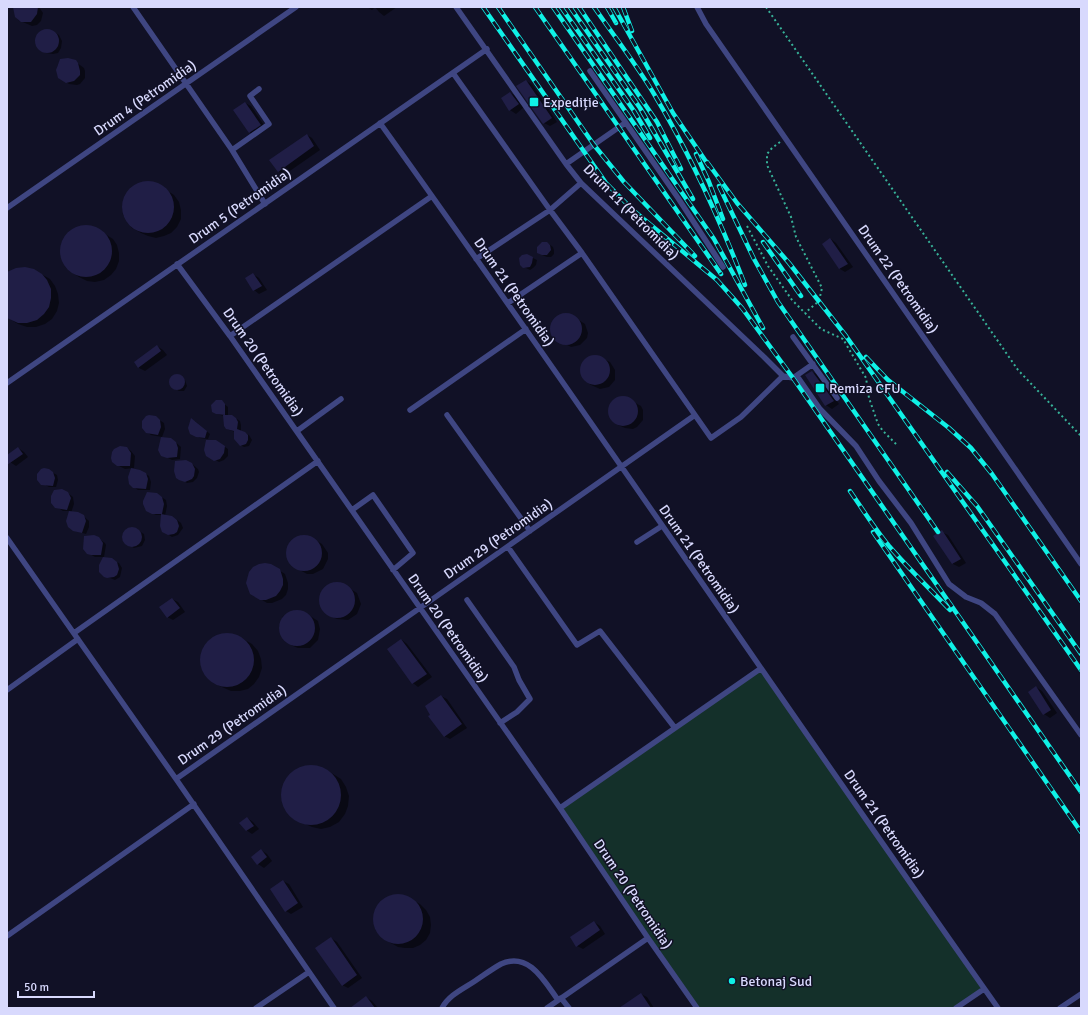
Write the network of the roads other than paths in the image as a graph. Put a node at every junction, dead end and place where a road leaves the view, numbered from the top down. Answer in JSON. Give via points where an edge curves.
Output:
{"nodes":[{"id":1,"x":132,"y":7,"type":"edge"},
{"id":2,"x":296,"y":7,"type":"edge"},
{"id":3,"x":456,"y":7,"type":"edge"},
{"id":4,"x":697,"y":7,"type":"edge"},
{"id":5,"x":487,"y":50,"type":"junction"},
{"id":6,"x":590,"y":71,"type":"dead end"},
{"id":7,"x":453,"y":73,"type":"junction"},
{"id":8,"x":186,"y":83,"type":"junction"},
{"id":9,"x":259,"y":89,"type":"dead end"},
{"id":10,"x":380,"y":123,"type":"junction"},
{"id":11,"x":625,"y":123,"type":"junction"},
{"id":12,"x":232,"y":150,"type":"junction"},
{"id":13,"x":566,"y":164,"type":"junction"},
{"id":14,"x":581,"y":183,"type":"junction"},
{"id":15,"x":432,"y":196,"type":"junction"},
{"id":16,"x":265,"y":204,"type":"junction"},
{"id":17,"x":7,"y":208,"type":"edge"},
{"id":18,"x":550,"y":210,"type":"junction"},
{"id":19,"x":582,"y":253,"type":"junction"},
{"id":20,"x":476,"y":259,"type":"junction"},
{"id":21,"x":177,"y":264,"type":"junction"},
{"id":22,"x":723,"y":267,"type":"dead end"},
{"id":23,"x":508,"y":303,"type":"junction"},
{"id":24,"x":526,"y":329,"type":"junction"},
{"id":25,"x":230,"y":336,"type":"junction"},
{"id":26,"x":793,"y":336,"type":"dead end"},
{"id":27,"x":813,"y":364,"type":"junction"},
{"id":28,"x":782,"y":376,"type":"junction"},
{"id":29,"x":797,"y":376,"type":"junction"},
{"id":30,"x":7,"y":382,"type":"edge"},
{"id":31,"x":838,"y":398,"type":"dead end"},
{"id":32,"x":341,"y":399,"type":"dead end"},
{"id":33,"x":410,"y":410,"type":"dead end"},
{"id":34,"x":447,"y":415,"type":"dead end"},
{"id":35,"x":695,"y":415,"type":"junction"},
{"id":36,"x":297,"y":431,"type":"junction"},
{"id":37,"x":318,"y":461,"type":"junction"},
{"id":38,"x":621,"y":467,"type":"junction"},
{"id":39,"x":352,"y":510,"type":"junction"},
{"id":40,"x":662,"y":526,"type":"junction"},
{"id":41,"x":530,"y":531,"type":"junction"},
{"id":42,"x":7,"y":538,"type":"edge"},
{"id":43,"x":637,"y":542,"type":"dead end"},
{"id":44,"x":508,"y":547,"type":"junction"},
{"id":45,"x":1081,"y":564,"type":"edge"},
{"id":46,"x":393,"y":570,"type":"junction"},
{"id":47,"x":467,"y":600,"type":"dead end"},
{"id":48,"x":420,"y":609,"type":"junction"},
{"id":49,"x":74,"y":633,"type":"junction"},
{"id":50,"x":78,"y":639,"type":"junction"},
{"id":51,"x":760,"y":669,"type":"junction"},
{"id":52,"x":7,"y":690,"type":"edge"},
{"id":53,"x":500,"y":723,"type":"junction"},
{"id":54,"x":675,"y":728,"type":"junction"},
{"id":55,"x":1081,"y":735,"type":"edge"},
{"id":56,"x":176,"y":779,"type":"junction"},
{"id":57,"x":194,"y":804,"type":"junction"},
{"id":58,"x":560,"y":808,"type":"junction"},
{"id":59,"x":7,"y":936,"type":"edge"},
{"id":60,"x":648,"y":938,"type":"junction"},
{"id":61,"x":309,"y":972,"type":"junction"},
{"id":62,"x":984,"y":989,"type":"junction"},
{"id":63,"x":1081,"y":994,"type":"edge"},
{"id":64,"x":560,"y":999,"type":"junction"},
{"id":65,"x":256,"y":1008,"type":"edge"},
{"id":66,"x":334,"y":1008,"type":"edge"},
{"id":67,"x":442,"y":1008,"type":"edge"},
{"id":68,"x":547,"y":1008,"type":"edge"},
{"id":69,"x":569,"y":1008,"type":"edge"},
{"id":70,"x":697,"y":1008,"type":"edge"},
{"id":71,"x":956,"y":1008,"type":"edge"},
{"id":72,"x":998,"y":1008,"type":"edge"},
{"id":73,"x":1060,"y":1008,"type":"edge"}],
"edges":[{"from":1,"to":8,"type":"lane"},
{"from":2,"to":8,"type":"lane","name":"Drum 4 (Petromidia)"},
{"from":3,"to":5,"type":"lane","name":"Drum 11 (Petromidia)"},
{"from":4,"to":45,"type":"lane","name":"Drum 22 (Petromidia)","via":[[785,139]]},
{"from":5,"to":7,"type":"lane","name":"Drum 5 (Petromidia)"},
{"from":5,"to":13,"type":"lane","name":"Drum 11 (Petromidia)"},
{"from":6,"to":11,"type":"lane"},
{"from":7,"to":10,"type":"lane","name":"Drum 5 (Petromidia)"},
{"from":7,"to":18,"type":"lane"},
{"from":8,"to":12,"type":"lane"},
{"from":8,"to":17,"type":"lane","name":"Drum 4 (Petromidia)"},
{"from":9,"to":12,"type":"lane","via":[[250,96],[269,124]]},
{"from":10,"to":15,"type":"lane","name":"Drum 21 (Petromidia)"},
{"from":10,"to":16,"type":"lane","name":"Drum 5 (Petromidia)"},
{"from":11,"to":13,"type":"lane"},
{"from":11,"to":22,"type":"lane"},
{"from":12,"to":16,"type":"lane"},
{"from":13,"to":14,"type":"lane","name":"Drum 11 (Petromidia)"},
{"from":14,"to":18,"type":"lane"},
{"from":14,"to":28,"type":"lane","name":"Drum 11 (Petromidia)"},
{"from":15,"to":20,"type":"lane","name":"Drum 21 (Petromidia)"},
{"from":15,"to":25,"type":"lane"},
{"from":16,"to":21,"type":"lane","name":"Drum 5 (Petromidia)"},
{"from":18,"to":19,"type":"lane"},
{"from":18,"to":20,"type":"lane"},
{"from":19,"to":23,"type":"lane"},
{"from":19,"to":35,"type":"lane"},
{"from":20,"to":23,"type":"lane","name":"Drum 21 (Petromidia)"},
{"from":21,"to":25,"type":"lane","name":"Drum 20 (Petromidia)"},
{"from":21,"to":30,"type":"lane","name":"Drum 5 (Petromidia)"},
{"from":23,"to":24,"type":"lane","name":"Drum 21 (Petromidia)"},
{"from":24,"to":33,"type":"lane"},
{"from":24,"to":38,"type":"lane","name":"Drum 21 (Petromidia)"},
{"from":25,"to":36,"type":"lane","name":"Drum 20 (Petromidia)"},
{"from":26,"to":27,"type":"lane"},
{"from":27,"to":29,"type":"lane"},
{"from":27,"to":31,"type":"lane"},
{"from":28,"to":29,"type":"lane"},
{"from":28,"to":35,"type":"lane","via":[[741,417],[711,438]]},
{"from":29,"to":55,"type":"lane","via":[[820,409],[856,446],[911,523],[949,584],[995,614]]},
{"from":32,"to":36,"type":"lane"},
{"from":34,"to":41,"type":"lane"},
{"from":35,"to":38,"type":"lane","name":"Drum 29 (Petromidia)"},
{"from":36,"to":37,"type":"lane","name":"Drum 20 (Petromidia)"},
{"from":37,"to":39,"type":"lane","name":"Drum 20 (Petromidia)"},
{"from":37,"to":49,"type":"lane"},
{"from":38,"to":40,"type":"lane","name":"Drum 21 (Petromidia)"},
{"from":38,"to":41,"type":"lane","name":"Drum 29 (Petromidia)"},
{"from":39,"to":46,"type":"lane","name":"Drum 20 (Petromidia)"},
{"from":39,"to":46,"type":"lane","via":[[373,495],[413,553]]},
{"from":40,"to":43,"type":"lane"},
{"from":40,"to":51,"type":"lane","name":"Drum 21 (Petromidia)"},
{"from":41,"to":44,"type":"lane","name":"Drum 29 (Petromidia)"},
{"from":42,"to":49,"type":"lane"},
{"from":44,"to":48,"type":"lane","name":"Drum 29 (Petromidia)"},
{"from":44,"to":54,"type":"lane","via":[[577,645],[600,631]]},
{"from":46,"to":48,"type":"lane","name":"Drum 20 (Petromidia)"},
{"from":47,"to":53,"type":"lane","via":[[514,667],[530,699],[517,712]]},
{"from":48,"to":53,"type":"lane","name":"Drum 20 (Petromidia)"},
{"from":48,"to":56,"type":"lane","name":"Drum 29 (Petromidia)"},
{"from":49,"to":50,"type":"lane"},
{"from":50,"to":52,"type":"lane"},
{"from":50,"to":56,"type":"lane"},
{"from":51,"to":54,"type":"lane"},
{"from":51,"to":62,"type":"lane","name":"Drum 21 (Petromidia)"},
{"from":53,"to":58,"type":"lane","name":"Drum 20 (Petromidia)"},
{"from":54,"to":58,"type":"lane"},
{"from":56,"to":57,"type":"lane"},
{"from":57,"to":59,"type":"lane"},
{"from":57,"to":61,"type":"lane"},
{"from":58,"to":60,"type":"lane","name":"Drum 20 (Petromidia)"},
{"from":60,"to":64,"type":"lane"},
{"from":60,"to":70,"type":"lane","name":"Drum 20 (Petromidia)"},
{"from":61,"to":65,"type":"lane"},
{"from":61,"to":66,"type":"lane"},
{"from":62,"to":71,"type":"lane"},
{"from":62,"to":72,"type":"lane","name":"Drum 21 (Petromidia)"},
{"from":63,"to":73,"type":"lane"},
{"from":64,"to":67,"type":"lane","via":[[535,969],[524,962],[513,961],[500,965],[454,994]]},
{"from":64,"to":68,"type":"lane"},
{"from":64,"to":69,"type":"lane"}]}
